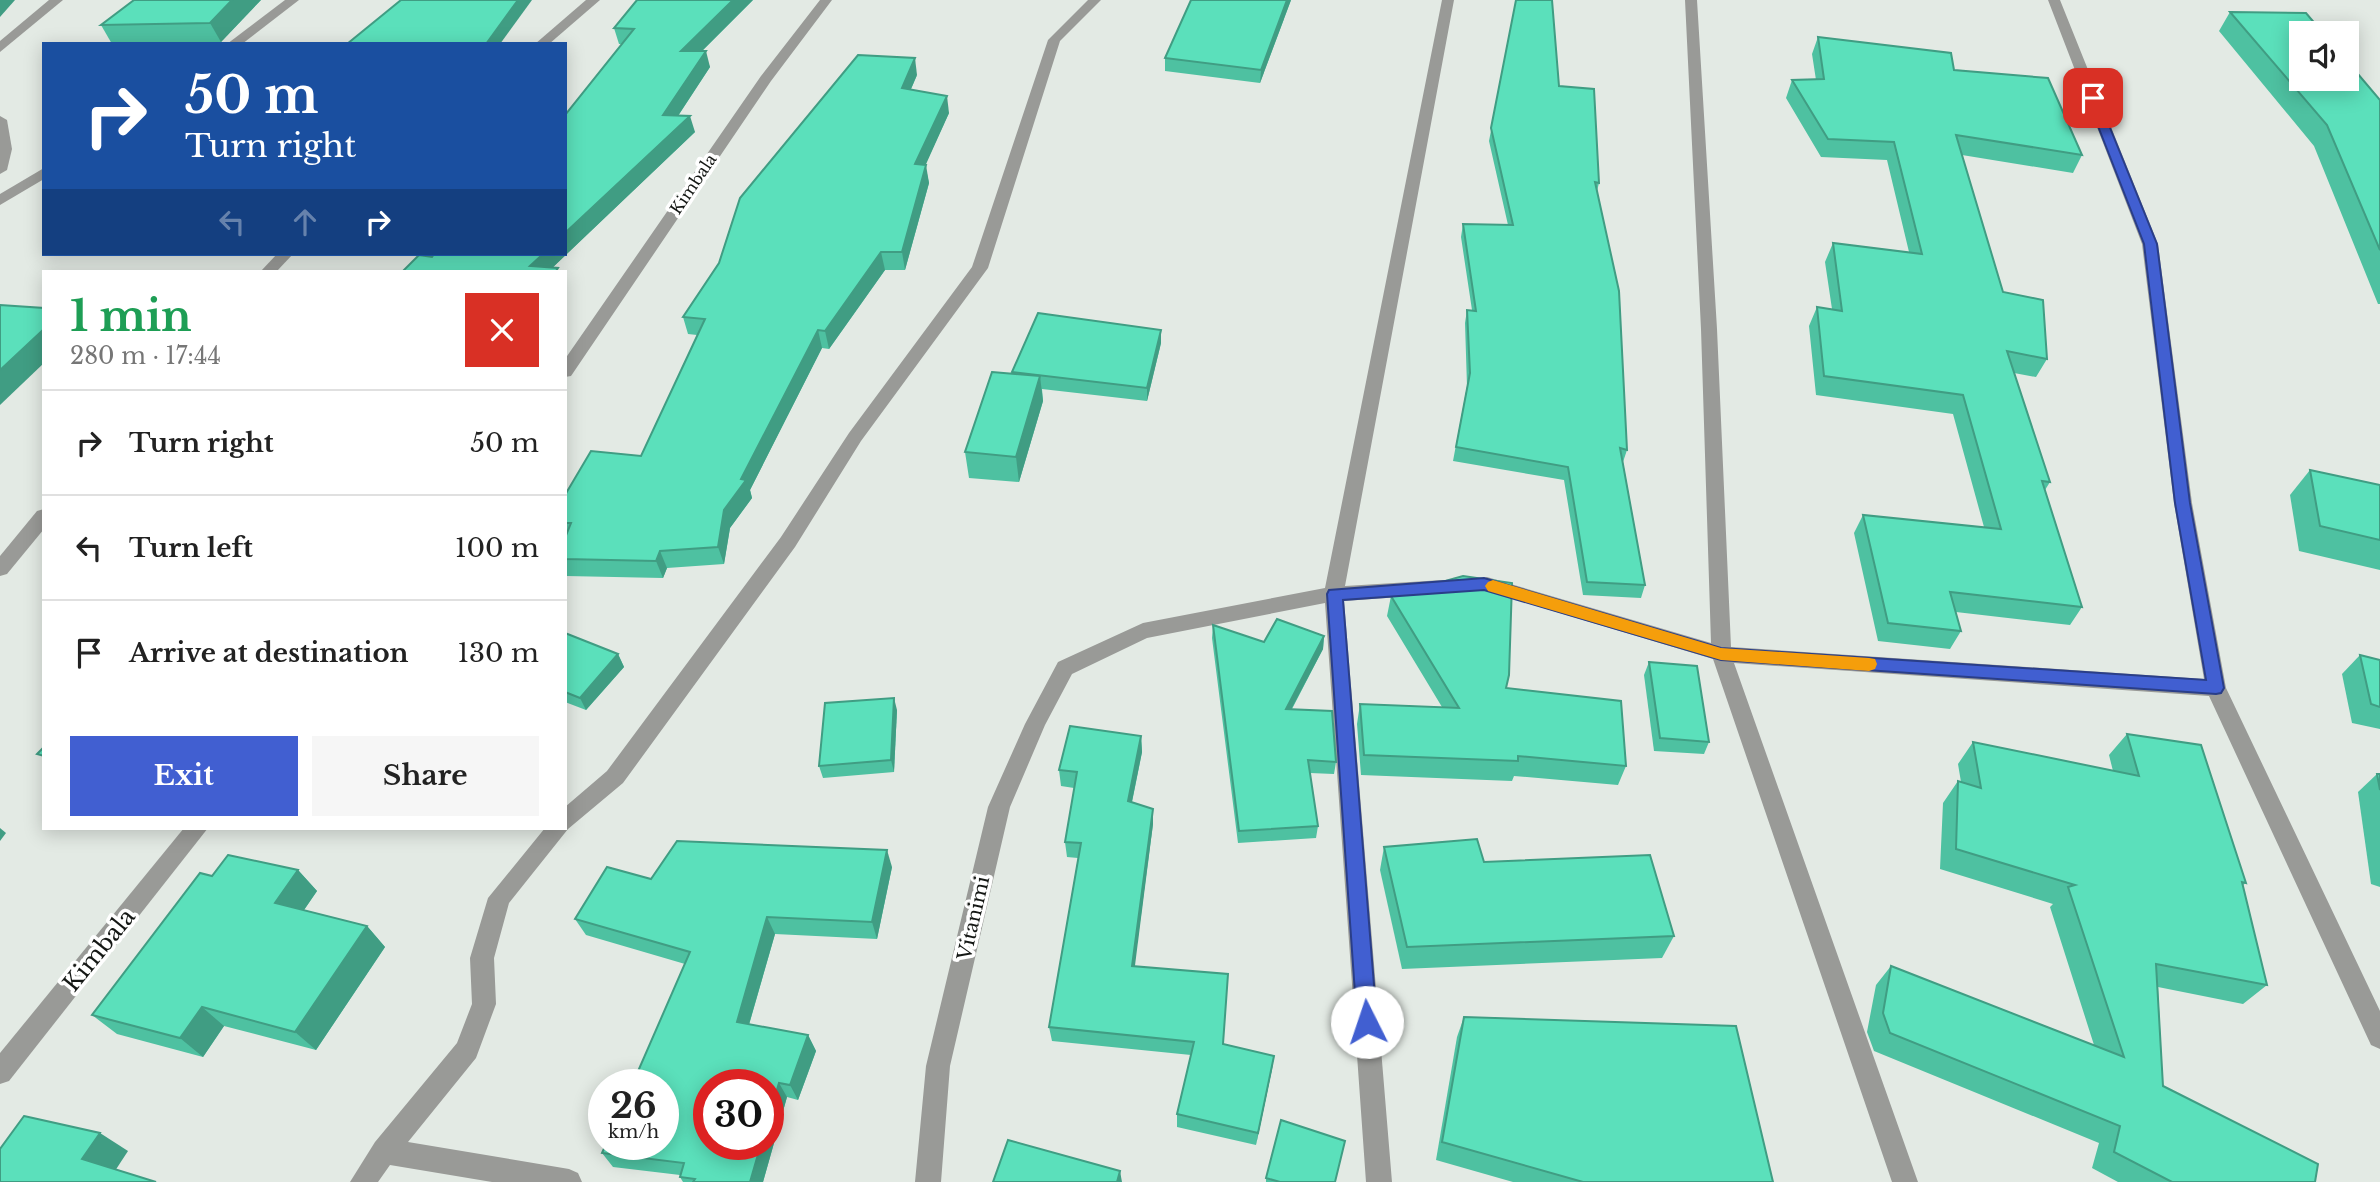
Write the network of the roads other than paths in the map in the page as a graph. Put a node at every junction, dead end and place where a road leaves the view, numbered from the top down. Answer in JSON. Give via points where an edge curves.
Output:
{"nodes":[{"id":1,"x":57,"y":0,"type":"edge"},
{"id":2,"x":293,"y":0,"type":"edge"},
{"id":3,"x":594,"y":0,"type":"edge"},
{"id":4,"x":826,"y":0,"type":"edge"},
{"id":5,"x":1095,"y":0,"type":"edge"},
{"id":6,"x":1448,"y":0,"type":"edge"},
{"id":7,"x":1691,"y":0,"type":"edge"},
{"id":8,"x":2054,"y":0,"type":"edge"},
{"id":9,"x":236,"y":42,"type":"edge"},
{"id":10,"x":543,"y":42,"type":"edge"},
{"id":11,"x":0,"y":48,"type":"edge"},
{"id":12,"x":0,"y":120,"type":"edge"},
{"id":13,"x":0,"y":170,"type":"edge"},
{"id":14,"x":42,"y":173,"type":"edge"},
{"id":15,"x":0,"y":201,"type":"edge"},
{"id":16,"x":283,"y":256,"type":"edge"},
{"id":17,"x":270,"y":270,"type":"edge"},
{"id":18,"x":567,"y":369,"type":"edge"},
{"id":19,"x":42,"y":518,"type":"edge"},
{"id":20,"x":0,"y":569,"type":"edge"},
{"id":21,"x":1335,"y":594,"type":"junction"},
{"id":22,"x":1721,"y":654,"type":"junction"},
{"id":23,"x":2216,"y":688,"type":"junction"},
{"id":24,"x":567,"y":819,"type":"edge"},
{"id":25,"x":195,"y":830,"type":"edge"},
{"id":26,"x":556,"y":830,"type":"edge"},
{"id":27,"x":2380,"y":1037,"type":"edge"},
{"id":28,"x":0,"y":1072,"type":"edge"},
{"id":29,"x":384,"y":1151,"type":"junction"},
{"id":30,"x":363,"y":1182,"type":"edge"},
{"id":31,"x":569,"y":1182,"type":"edge"},
{"id":32,"x":928,"y":1182,"type":"edge"},
{"id":33,"x":1378,"y":1182,"type":"edge"},
{"id":34,"x":1905,"y":1182,"type":"edge"}],
"edges":[{"from":1,"to":11,"type":"street"},
{"from":2,"to":9,"type":"street"},
{"from":3,"to":10,"type":"street"},
{"from":4,"to":18,"type":"street","name":"Kimbala","via":[[766,79]]},
{"from":5,"to":24,"type":"street","via":[[1054,40],[979,268],[855,437],[788,542],[615,778]]},
{"from":6,"to":21,"type":"street"},
{"from":7,"to":22,"type":"street"},
{"from":8,"to":23,"type":"street","via":[[2150,244],[2183,503]]},
{"from":12,"to":13,"type":"street","via":[[5,149]]},
{"from":14,"to":15,"type":"street"},
{"from":16,"to":17,"type":"street"},
{"from":19,"to":20,"type":"street"},
{"from":21,"to":22,"type":"street","via":[[1484,584]]},
{"from":21,"to":32,"type":"street","name":"Vitanimi","via":[[1143,631],[1065,668],[999,807],[938,1066]]},
{"from":21,"to":33,"type":"street"},
{"from":22,"to":23,"type":"street"},
{"from":22,"to":34,"type":"street"},
{"from":23,"to":27,"type":"street"},
{"from":25,"to":28,"type":"street","name":"Kimbala"},
{"from":26,"to":29,"type":"street","via":[[499,898],[482,958],[484,1004],[467,1050]]},
{"from":29,"to":30,"type":"street"},
{"from":29,"to":31,"type":"street"}]}
